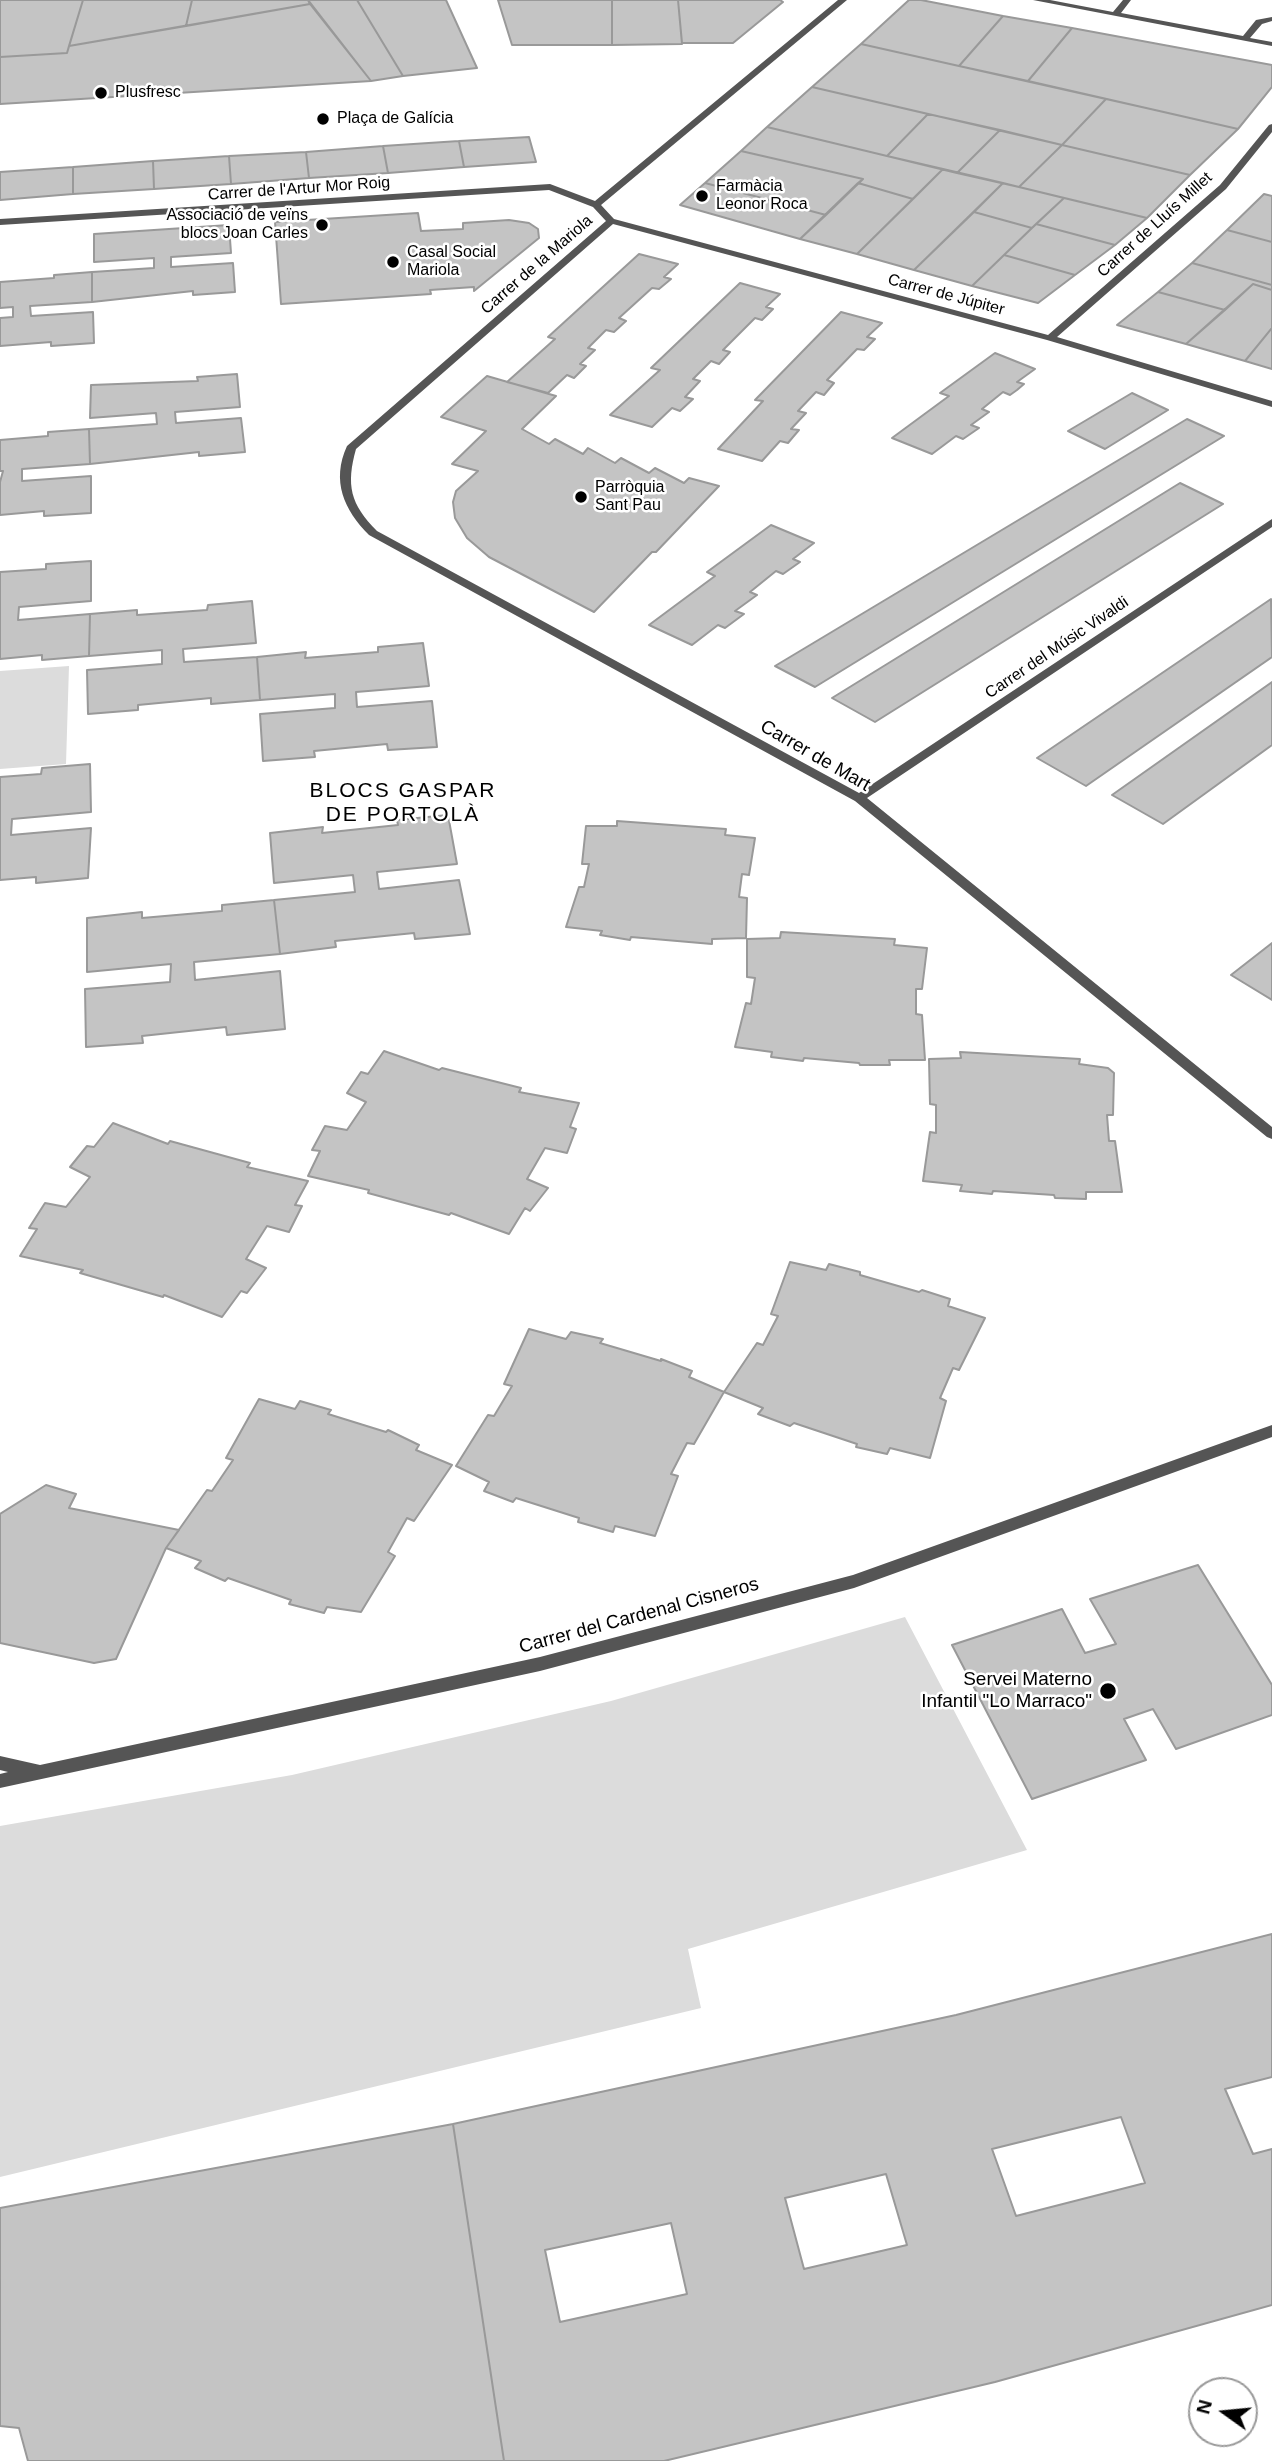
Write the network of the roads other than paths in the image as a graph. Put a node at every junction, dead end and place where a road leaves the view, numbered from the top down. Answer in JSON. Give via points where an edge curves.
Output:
{"nodes":[{"id":1,"x":843,"y":0,"type":"edge"},
{"id":2,"x":1037,"y":0,"type":"edge"},
{"id":3,"x":1127,"y":0,"type":"edge"},
{"id":4,"x":1116,"y":15,"type":"junction"},
{"id":5,"x":1272,"y":19,"type":"edge"},
{"id":6,"x":1245,"y":39,"type":"junction"},
{"id":7,"x":1272,"y":44,"type":"edge"},
{"id":8,"x":1272,"y":127,"type":"edge"},
{"id":9,"x":596,"y":205,"type":"junction"},
{"id":10,"x":611,"y":221,"type":"junction"},
{"id":11,"x":0,"y":222,"type":"edge"},
{"id":12,"x":1049,"y":338,"type":"junction"},
{"id":13,"x":1272,"y":404,"type":"edge"},
{"id":14,"x":351,"y":448,"type":"joint"},
{"id":15,"x":1272,"y":522,"type":"edge"},
{"id":16,"x":859,"y":799,"type":"junction"},
{"id":17,"x":1272,"y":1133,"type":"edge"},
{"id":18,"x":1272,"y":1431,"type":"edge"},
{"id":19,"x":0,"y":1763,"type":"edge"},
{"id":20,"x":43,"y":1771,"type":"junction"},
{"id":21,"x":0,"y":1781,"type":"edge"}],
"edges":[{"from":1,"to":9,"type":"street","name":"Carrer de la Mariola"},
{"from":2,"to":4,"type":"street"},
{"from":3,"to":4,"type":"street"},
{"from":4,"to":6,"type":"street"},
{"from":5,"to":6,"type":"street","via":[[1259,22]]},
{"from":6,"to":7,"type":"street"},
{"from":8,"to":12,"type":"street","name":"Carrer de Lluís Millet","via":[[1223,187]]},
{"from":9,"to":10,"type":"street","name":"Carrer de la Mariola"},
{"from":9,"to":11,"type":"street","name":"Carrer de l'Artur Mor Roig","via":[[550,187]]},
{"from":10,"to":12,"type":"street","name":"Carrer de Júpiter"},
{"from":10,"to":14,"type":"street","name":"Carrer de la Mariola"},
{"from":12,"to":13,"type":"street","name":"Carrer de Júpiter"},
{"from":14,"to":16,"type":"street","name":"Carrer de Mart","via":[[344,471],[346,495],[356,518],[373,533]]},
{"from":15,"to":16,"type":"street","name":"Carrer del Músic Vivaldi"},
{"from":16,"to":17,"type":"street","name":"Carrer de Mart"},
{"from":18,"to":20,"type":"street","name":"Carrer del Cardenal Cisneros","via":[[854,1581],[540,1664]]},
{"from":19,"to":20,"type":"street"},
{"from":20,"to":21,"type":"street","name":"Carrer del Cardenal Cisneros"}]}
